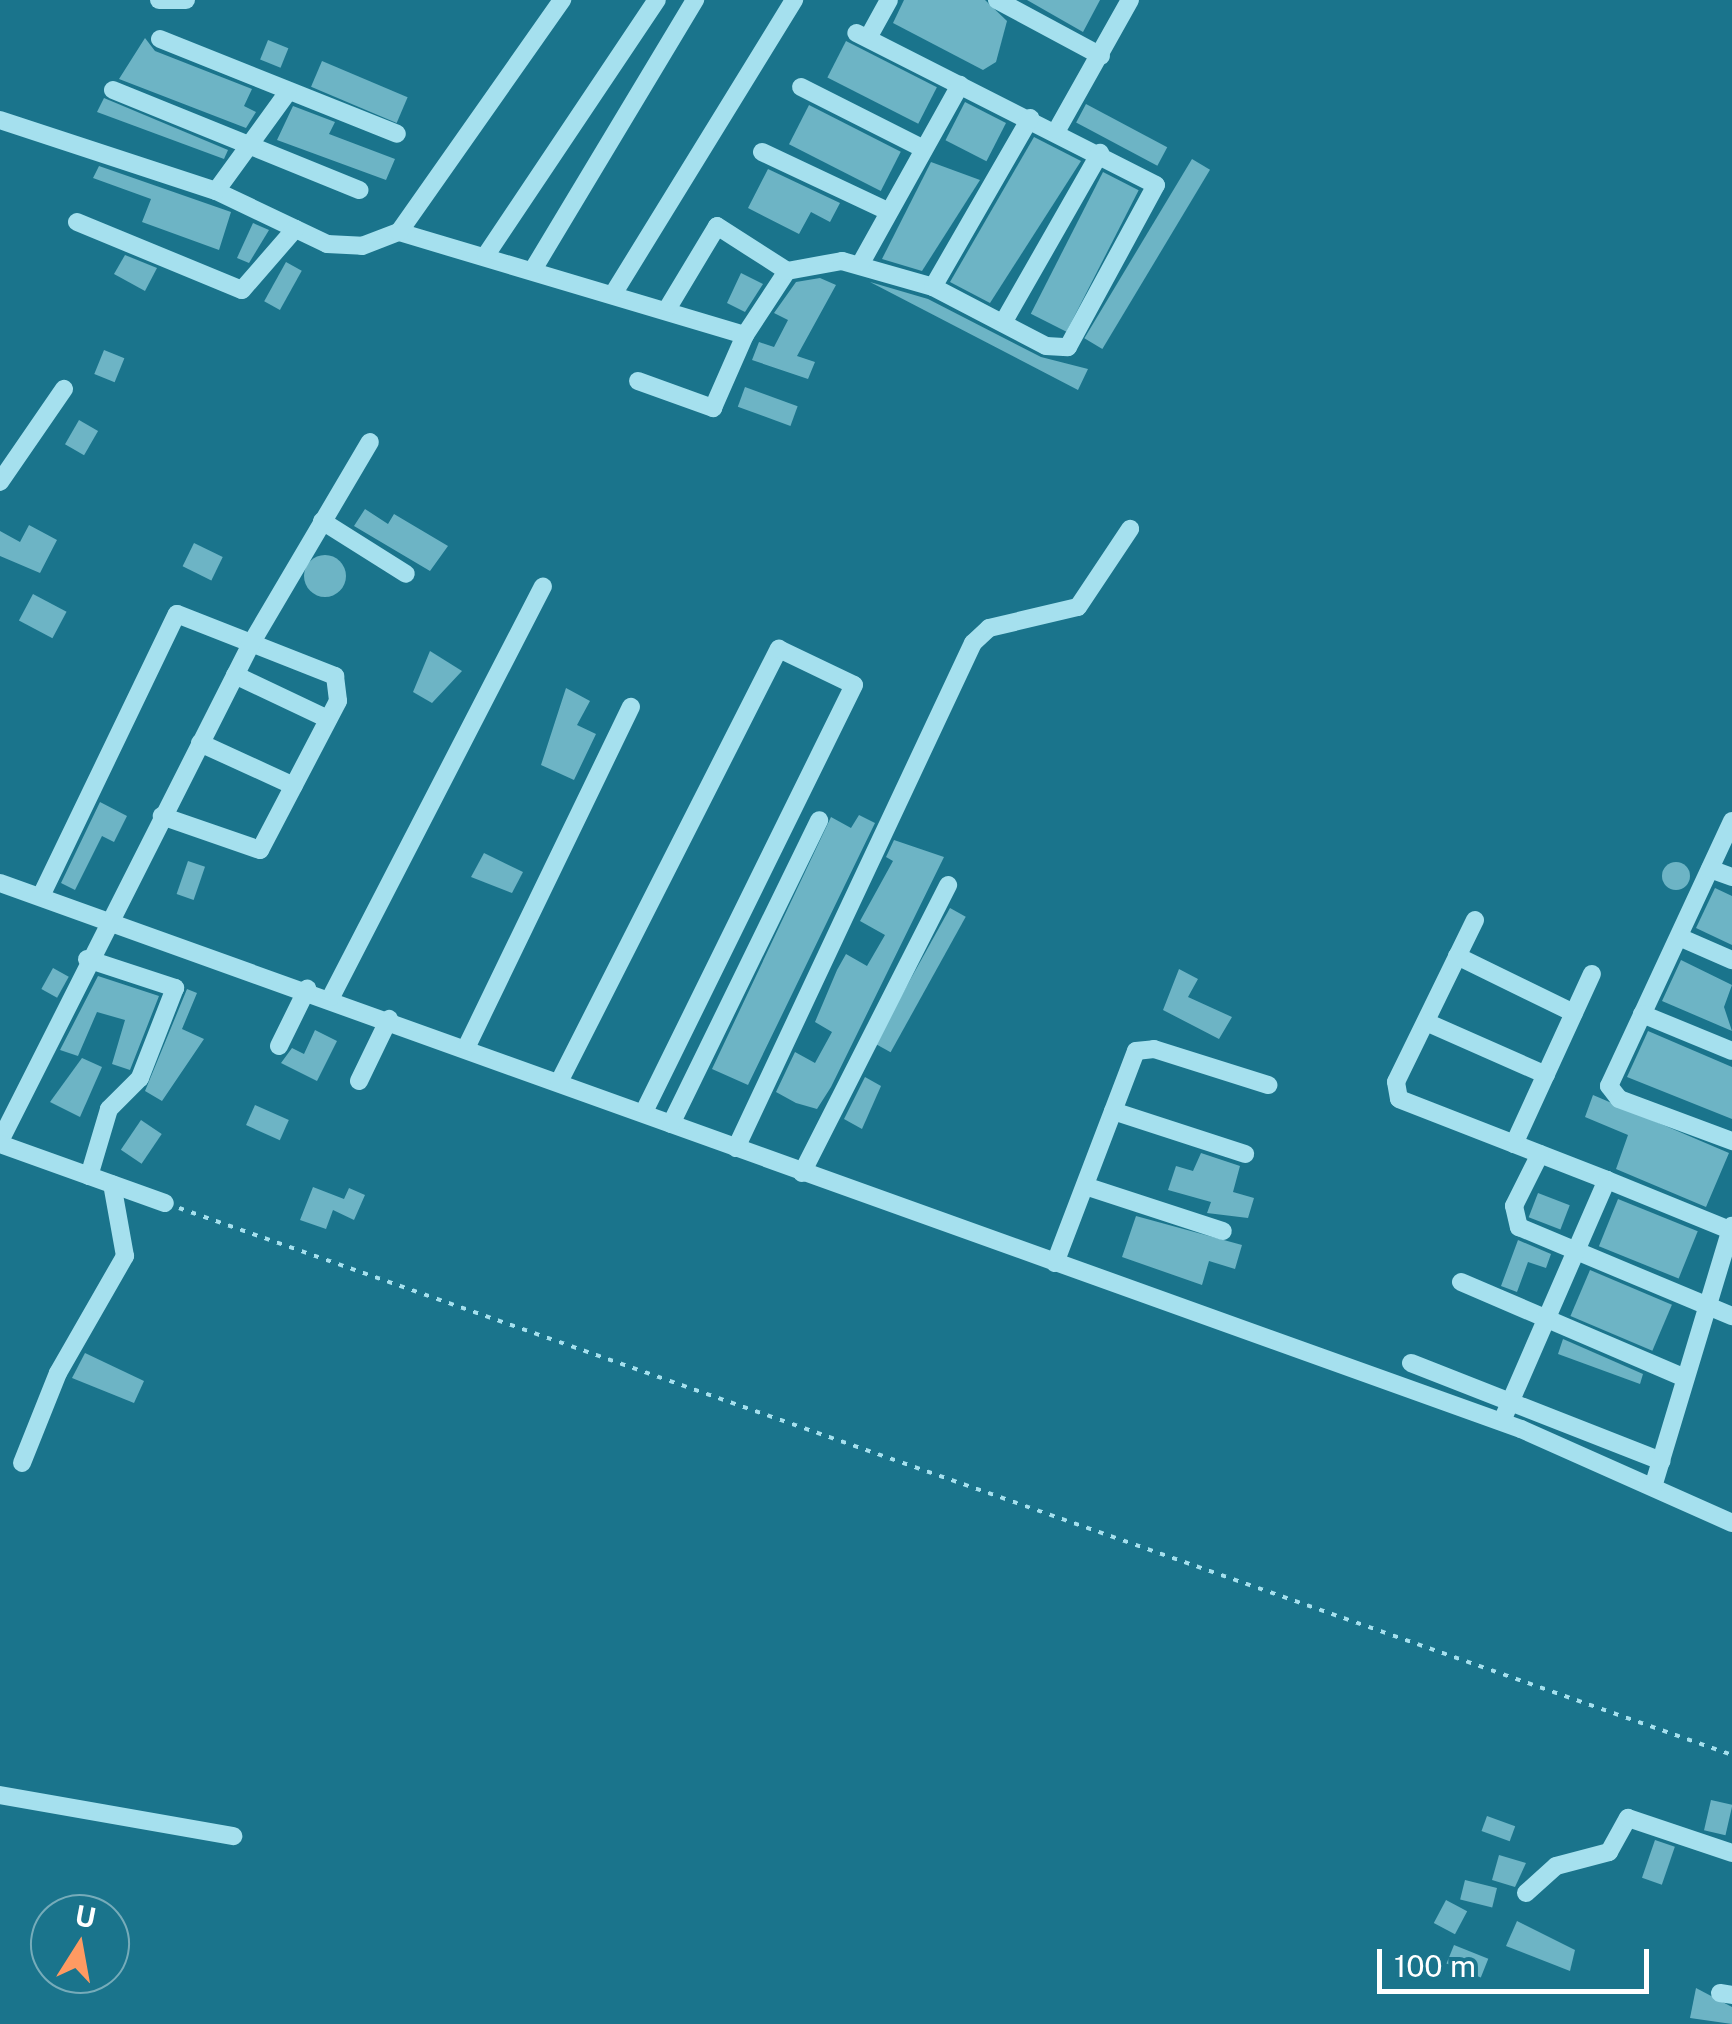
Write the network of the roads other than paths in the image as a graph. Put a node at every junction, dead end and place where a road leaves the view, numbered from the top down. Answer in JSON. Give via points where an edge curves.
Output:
{"nodes":[{"id":1,"x":159,"y":0,"type":"edge"},
{"id":2,"x":186,"y":0,"type":"edge"},
{"id":3,"x":562,"y":0,"type":"edge"},
{"id":4,"x":657,"y":0,"type":"edge"},
{"id":5,"x":695,"y":0,"type":"edge"},
{"id":6,"x":794,"y":0,"type":"edge"},
{"id":7,"x":889,"y":0,"type":"edge"},
{"id":8,"x":997,"y":0,"type":"edge"},
{"id":9,"x":1130,"y":0,"type":"edge"},
{"id":10,"x":160,"y":40,"type":"dead end"},
{"id":11,"x":1101,"y":56,"type":"junction"},
{"id":12,"x":960,"y":85,"type":"junction"},
{"id":13,"x":802,"y":86,"type":"dead end"},
{"id":14,"x":113,"y":90,"type":"dead end"},
{"id":15,"x":288,"y":92,"type":"junction"},
{"id":16,"x":1030,"y":118,"type":"junction"},
{"id":17,"x":0,"y":120,"type":"edge"},
{"id":18,"x":1057,"y":130,"type":"junction"},
{"id":19,"x":397,"y":134,"type":"dead end"},
{"id":20,"x":254,"y":144,"type":"junction"},
{"id":21,"x":922,"y":148,"type":"junction"},
{"id":22,"x":762,"y":152,"type":"dead end"},
{"id":23,"x":1100,"y":153,"type":"junction"},
{"id":24,"x":359,"y":190,"type":"dead end"},
{"id":25,"x":216,"y":192,"type":"junction"},
{"id":26,"x":885,"y":210,"type":"junction"},
{"id":27,"x":77,"y":222,"type":"dead end"},
{"id":28,"x":295,"y":229,"type":"junction"},
{"id":29,"x":398,"y":232,"type":"junction"},
{"id":30,"x":486,"y":254,"type":"junction"},
{"id":31,"x":861,"y":262,"type":"junction"},
{"id":32,"x":534,"y":268,"type":"junction"},
{"id":33,"x":787,"y":272,"type":"junction"},
{"id":34,"x":933,"y":287,"type":"junction"},
{"id":35,"x":614,"y":291,"type":"junction"},
{"id":36,"x":669,"y":306,"type":"junction"},
{"id":37,"x":1003,"y":323,"type":"junction"},
{"id":38,"x":745,"y":335,"type":"junction"},
{"id":39,"x":638,"y":381,"type":"dead end"},
{"id":40,"x":64,"y":390,"type":"dead end"},
{"id":41,"x":370,"y":442,"type":"dead end"},
{"id":42,"x":0,"y":482,"type":"edge"},
{"id":43,"x":322,"y":521,"type":"junction"},
{"id":44,"x":1130,"y":529,"type":"dead end"},
{"id":45,"x":406,"y":574,"type":"dead end"},
{"id":46,"x":543,"y":586,"type":"dead end"},
{"id":47,"x":252,"y":642,"type":"junction"},
{"id":48,"x":235,"y":675,"type":"junction"},
{"id":49,"x":631,"y":706,"type":"dead end"},
{"id":50,"x":328,"y":719,"type":"junction"},
{"id":51,"x":200,"y":743,"type":"junction"},
{"id":52,"x":294,"y":786,"type":"junction"},
{"id":53,"x":162,"y":816,"type":"junction"},
{"id":54,"x":818,"y":820,"type":"dead end"},
{"id":55,"x":1732,"y":822,"type":"edge"},
{"id":56,"x":1710,"y":869,"type":"junction"},
{"id":57,"x":1732,"y":877,"type":"edge"},
{"id":58,"x":0,"y":883,"type":"edge"},
{"id":59,"x":948,"y":885,"type":"dead end"},
{"id":60,"x":41,"y":896,"type":"junction"},
{"id":61,"x":1475,"y":920,"type":"dead end"},
{"id":62,"x":104,"y":925,"type":"junction"},
{"id":63,"x":1679,"y":937,"type":"junction"},
{"id":64,"x":90,"y":954,"type":"junction"},
{"id":65,"x":1458,"y":956,"type":"junction"},
{"id":66,"x":1732,"y":960,"type":"edge"},
{"id":67,"x":1592,"y":974,"type":"dead end"},
{"id":68,"x":305,"y":996,"type":"junction"},
{"id":69,"x":331,"y":998,"type":"junction"},
{"id":70,"x":1574,"y":1013,"type":"junction"},
{"id":71,"x":1642,"y":1014,"type":"junction"},
{"id":72,"x":1426,"y":1022,"type":"junction"},
{"id":73,"x":387,"y":1024,"type":"junction"},
{"id":74,"x":283,"y":1040,"type":"dead end"},
{"id":75,"x":466,"y":1048,"type":"junction"},
{"id":76,"x":1732,"y":1051,"type":"edge"},
{"id":77,"x":1546,"y":1075,"type":"junction"},
{"id":78,"x":359,"y":1081,"type":"dead end"},
{"id":79,"x":559,"y":1082,"type":"junction"},
{"id":80,"x":1268,"y":1085,"type":"dead end"},
{"id":81,"x":1113,"y":1111,"type":"junction"},
{"id":82,"x":642,"y":1113,"type":"junction"},
{"id":83,"x":671,"y":1124,"type":"junction"},
{"id":84,"x":1732,"y":1141,"type":"edge"},
{"id":85,"x":0,"y":1142,"type":"edge"},
{"id":86,"x":1514,"y":1144,"type":"junction"},
{"id":87,"x":736,"y":1148,"type":"junction"},
{"id":88,"x":1245,"y":1154,"type":"dead end"},
{"id":89,"x":1540,"y":1154,"type":"junction"},
{"id":90,"x":802,"y":1173,"type":"junction"},
{"id":91,"x":89,"y":1176,"type":"junction"},
{"id":92,"x":1606,"y":1180,"type":"junction"},
{"id":93,"x":112,"y":1184,"type":"junction"},
{"id":94,"x":1084,"y":1186,"type":"junction"},
{"id":95,"x":165,"y":1203,"type":"road end"},
{"id":96,"x":1732,"y":1229,"type":"edge"},
{"id":97,"x":1223,"y":1232,"type":"dead end"},
{"id":98,"x":1575,"y":1250,"type":"junction"},
{"id":99,"x":1055,"y":1263,"type":"junction"},
{"id":100,"x":1462,"y":1282,"type":"dead end"},
{"id":101,"x":1708,"y":1305,"type":"junction"},
{"id":102,"x":1548,"y":1314,"type":"junction"},
{"id":103,"x":1732,"y":1316,"type":"edge"},
{"id":104,"x":1411,"y":1363,"type":"dead end"},
{"id":105,"x":1686,"y":1378,"type":"junction"},
{"id":106,"x":1511,"y":1400,"type":"junction"},
{"id":107,"x":1502,"y":1422,"type":"junction"},
{"id":108,"x":1661,"y":1461,"type":"junction"},
{"id":109,"x":22,"y":1463,"type":"dead end"},
{"id":110,"x":1654,"y":1488,"type":"junction"},
{"id":111,"x":1732,"y":1523,"type":"edge"},
{"id":112,"x":0,"y":1794,"type":"edge"},
{"id":113,"x":233,"y":1836,"type":"dead end"},
{"id":114,"x":1732,"y":1853,"type":"edge"},
{"id":115,"x":1526,"y":1893,"type":"dead end"}],
"edges":[{"from":1,"to":2,"type":"street"},
{"from":3,"to":29,"type":"street"},
{"from":4,"to":30,"type":"street"},
{"from":5,"to":32,"type":"street"},
{"from":6,"to":35,"type":"street"},
{"from":7,"to":12,"type":"street","via":[[862,36]]},
{"from":8,"to":11,"type":"street"},
{"from":9,"to":11,"type":"street"},
{"from":10,"to":15,"type":"street"},
{"from":11,"to":18,"type":"street"},
{"from":12,"to":16,"type":"street"},
{"from":12,"to":21,"type":"street"},
{"from":13,"to":21,"type":"street"},
{"from":14,"to":20,"type":"street"},
{"from":15,"to":19,"type":"street"},
{"from":15,"to":20,"type":"street"},
{"from":16,"to":18,"type":"street"},
{"from":16,"to":34,"type":"street"},
{"from":17,"to":25,"type":"street"},
{"from":18,"to":23,"type":"street"},
{"from":20,"to":24,"type":"street"},
{"from":20,"to":25,"type":"street"},
{"from":21,"to":26,"type":"street"},
{"from":22,"to":26,"type":"street"},
{"from":23,"to":37,"type":"street"},
{"from":23,"to":37,"type":"street","via":[[1158,191],[1078,336],[1054,349]]},
{"from":25,"to":28,"type":"street"},
{"from":26,"to":31,"type":"street"},
{"from":27,"to":28,"type":"street","via":[[242,290]]},
{"from":28,"to":29,"type":"street","via":[[346,247]]},
{"from":29,"to":30,"type":"street"},
{"from":30,"to":32,"type":"street"},
{"from":31,"to":33,"type":"street"},
{"from":31,"to":34,"type":"street"},
{"from":32,"to":35,"type":"street"},
{"from":33,"to":36,"type":"street","via":[[718,226]]},
{"from":33,"to":38,"type":"street"},
{"from":34,"to":37,"type":"street"},
{"from":35,"to":36,"type":"street"},
{"from":36,"to":38,"type":"street"},
{"from":38,"to":39,"type":"street","via":[[713,408]]},
{"from":40,"to":42,"type":"street"},
{"from":41,"to":43,"type":"street"},
{"from":43,"to":45,"type":"street"},
{"from":43,"to":47,"type":"street"},
{"from":44,"to":87,"type":"street","via":[[1078,607],[990,628],[974,643]]},
{"from":46,"to":69,"type":"street"},
{"from":47,"to":48,"type":"street"},
{"from":47,"to":50,"type":"street","via":[[335,676]]},
{"from":47,"to":60,"type":"street","via":[[186,614],[172,617]]},
{"from":48,"to":50,"type":"street"},
{"from":48,"to":51,"type":"street"},
{"from":49,"to":75,"type":"street"},
{"from":50,"to":52,"type":"street"},
{"from":51,"to":52,"type":"street"},
{"from":51,"to":53,"type":"street"},
{"from":52,"to":53,"type":"street","via":[[260,850]]},
{"from":53,"to":62,"type":"street"},
{"from":54,"to":83,"type":"street"},
{"from":55,"to":56,"type":"street"},
{"from":56,"to":57,"type":"street"},
{"from":56,"to":63,"type":"street"},
{"from":58,"to":60,"type":"street"},
{"from":59,"to":90,"type":"street"},
{"from":60,"to":62,"type":"street"},
{"from":61,"to":65,"type":"street"},
{"from":62,"to":64,"type":"street"},
{"from":62,"to":68,"type":"street"},
{"from":63,"to":66,"type":"street"},
{"from":63,"to":71,"type":"street"},
{"from":64,"to":85,"type":"street"},
{"from":64,"to":91,"type":"street","via":[[175,988],[140,1078],[108,1109]]},
{"from":65,"to":70,"type":"street"},
{"from":65,"to":72,"type":"street"},
{"from":67,"to":70,"type":"street"},
{"from":68,"to":69,"type":"street"},
{"from":68,"to":74,"type":"street"},
{"from":69,"to":73,"type":"street"},
{"from":70,"to":77,"type":"street"},
{"from":71,"to":76,"type":"street"},
{"from":71,"to":84,"type":"street","via":[[1611,1091]]},
{"from":72,"to":77,"type":"street"},
{"from":72,"to":86,"type":"street","via":[[1396,1082],[1399,1099]]},
{"from":73,"to":75,"type":"street"},
{"from":73,"to":78,"type":"street"},
{"from":75,"to":79,"type":"street"},
{"from":77,"to":86,"type":"street"},
{"from":79,"to":82,"type":"street"},
{"from":79,"to":82,"type":"street","via":[[779,649],[854,685]]},
{"from":80,"to":81,"type":"street","via":[[1140,1048]]},
{"from":81,"to":88,"type":"street"},
{"from":81,"to":94,"type":"street"},
{"from":82,"to":83,"type":"street"},
{"from":83,"to":87,"type":"street"},
{"from":85,"to":91,"type":"street"},
{"from":86,"to":89,"type":"street"},
{"from":87,"to":90,"type":"street"},
{"from":89,"to":92,"type":"street"},
{"from":89,"to":98,"type":"street","via":[[1513,1218]]},
{"from":90,"to":99,"type":"street"},
{"from":91,"to":93,"type":"street"},
{"from":92,"to":96,"type":"street"},
{"from":92,"to":98,"type":"street"},
{"from":93,"to":95,"type":"street"},
{"from":93,"to":109,"type":"street","via":[[124,1256],[58,1373]]},
{"from":94,"to":97,"type":"street"},
{"from":94,"to":99,"type":"street"},
{"from":96,"to":101,"type":"street"},
{"from":98,"to":101,"type":"street"},
{"from":98,"to":102,"type":"street"},
{"from":99,"to":107,"type":"street"},
{"from":100,"to":102,"type":"street"},
{"from":101,"to":103,"type":"street"},
{"from":101,"to":105,"type":"street"},
{"from":102,"to":105,"type":"street"},
{"from":102,"to":106,"type":"street"},
{"from":104,"to":106,"type":"street"},
{"from":105,"to":108,"type":"street"},
{"from":106,"to":107,"type":"street"},
{"from":106,"to":108,"type":"street"},
{"from":107,"to":110,"type":"street"},
{"from":108,"to":110,"type":"street"},
{"from":110,"to":111,"type":"street"},
{"from":112,"to":113,"type":"street"},
{"from":114,"to":115,"type":"street","via":[[1628,1818],[1609,1852],[1556,1866]]}]}
